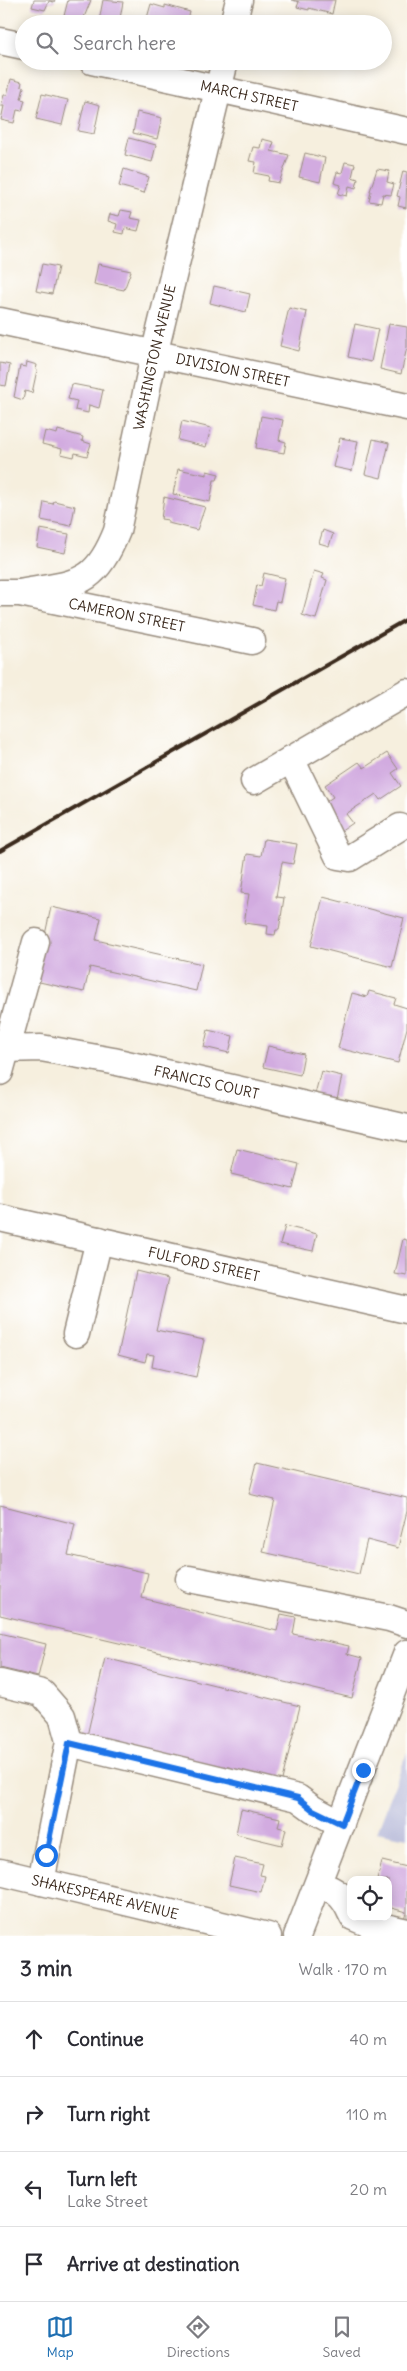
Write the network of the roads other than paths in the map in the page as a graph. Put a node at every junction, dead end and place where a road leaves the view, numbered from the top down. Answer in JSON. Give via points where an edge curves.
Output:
{"nodes":[{"id":1,"x":239,"y":0,"type":"edge"},
{"id":2,"x":235,"y":15,"type":"edge"},
{"id":3,"x":0,"y":41,"type":"edge"},
{"id":4,"x":15,"y":44,"type":"edge"},
{"id":5,"x":132,"y":70,"type":"edge"},
{"id":6,"x":223,"y":70,"type":"edge"},
{"id":7,"x":218,"y":89,"type":"junction"},
{"id":8,"x":407,"y":131,"type":"edge"},
{"id":9,"x":0,"y":321,"type":"edge"},
{"id":10,"x":154,"y":355,"type":"junction"},
{"id":11,"x":407,"y":407,"type":"edge"},
{"id":12,"x":10,"y":593,"type":"edge"},
{"id":13,"x":252,"y":641,"type":"dead end"},
{"id":14,"x":407,"y":692,"type":"edge"},
{"id":15,"x":291,"y":759,"type":"junction"},
{"id":16,"x":254,"y":780,"type":"dead end"},
{"id":17,"x":400,"y":826,"type":"dead end"},
{"id":18,"x":36,"y":942,"type":"dead end"},
{"id":19,"x":3,"y":1060,"type":"edge"},
{"id":20,"x":407,"y":1128,"type":"edge"},
{"id":21,"x":0,"y":1218,"type":"edge"},
{"id":22,"x":99,"y":1240,"type":"junction"},
{"id":23,"x":407,"y":1310,"type":"edge"},
{"id":24,"x":76,"y":1334,"type":"dead end"},
{"id":25,"x":189,"y":1579,"type":"dead end"},
{"id":26,"x":407,"y":1624,"type":"edge"},
{"id":27,"x":407,"y":1653,"type":"edge"},
{"id":28,"x":0,"y":1683,"type":"edge"},
{"id":29,"x":68,"y":1751,"type":"junction"},
{"id":30,"x":342,"y":1824,"type":"junction"},
{"id":31,"x":0,"y":1872,"type":"edge"},
{"id":32,"x":41,"y":1882,"type":"junction"},
{"id":33,"x":318,"y":1884,"type":"junction"},
{"id":34,"x":347,"y":1904,"type":"edge"},
{"id":35,"x":362,"y":1921,"type":"edge"},
{"id":36,"x":407,"y":1932,"type":"edge"},
{"id":37,"x":268,"y":1936,"type":"edge"},
{"id":38,"x":297,"y":1936,"type":"edge"}],
"edges":[{"from":1,"to":2,"type":"street"},
{"from":3,"to":4,"type":"street"},
{"from":5,"to":7,"type":"street","name":"MARCH STREET"},
{"from":6,"to":7,"type":"street","name":"WASHINGTON AVENUE"},
{"from":7,"to":8,"type":"street","name":"MARCH STREET"},
{"from":7,"to":10,"type":"street","name":"WASHINGTON AVENUE"},
{"from":9,"to":10,"type":"street","name":"DIVISION STREET"},
{"from":10,"to":11,"type":"street","name":"DIVISION STREET"},
{"from":10,"to":12,"type":"street","name":"WASHINGTON AVENUE","via":[[116,531],[107,554],[98,568],[79,581]]},
{"from":12,"to":13,"type":"street","name":"CAMERON STREET"},
{"from":14,"to":15,"type":"street"},
{"from":15,"to":16,"type":"street"},
{"from":15,"to":17,"type":"street","via":[[338,856],[350,858]]},
{"from":18,"to":19,"type":"street"},
{"from":19,"to":20,"type":"street","name":"FRANCIS COURT","via":[[41,1048],[113,1061]]},
{"from":21,"to":22,"type":"street","name":"FULFORD STREET"},
{"from":22,"to":23,"type":"street","name":"FULFORD STREET"},
{"from":22,"to":24,"type":"street"},
{"from":25,"to":26,"type":"street"},
{"from":27,"to":30,"type":"street"},
{"from":28,"to":29,"type":"street","via":[[42,1693],[62,1716]]},
{"from":29,"to":30,"type":"street","via":[[298,1798],[313,1810]]},
{"from":29,"to":32,"type":"street"},
{"from":30,"to":33,"type":"street"},
{"from":31,"to":32,"type":"street","name":"SHAKESPEARE AVENUE"},
{"from":32,"to":37,"type":"street","name":"SHAKESPEARE AVENUE"},
{"from":33,"to":34,"type":"street","via":[[335,1890]]},
{"from":33,"to":38,"type":"street"},
{"from":35,"to":36,"type":"street"}]}
